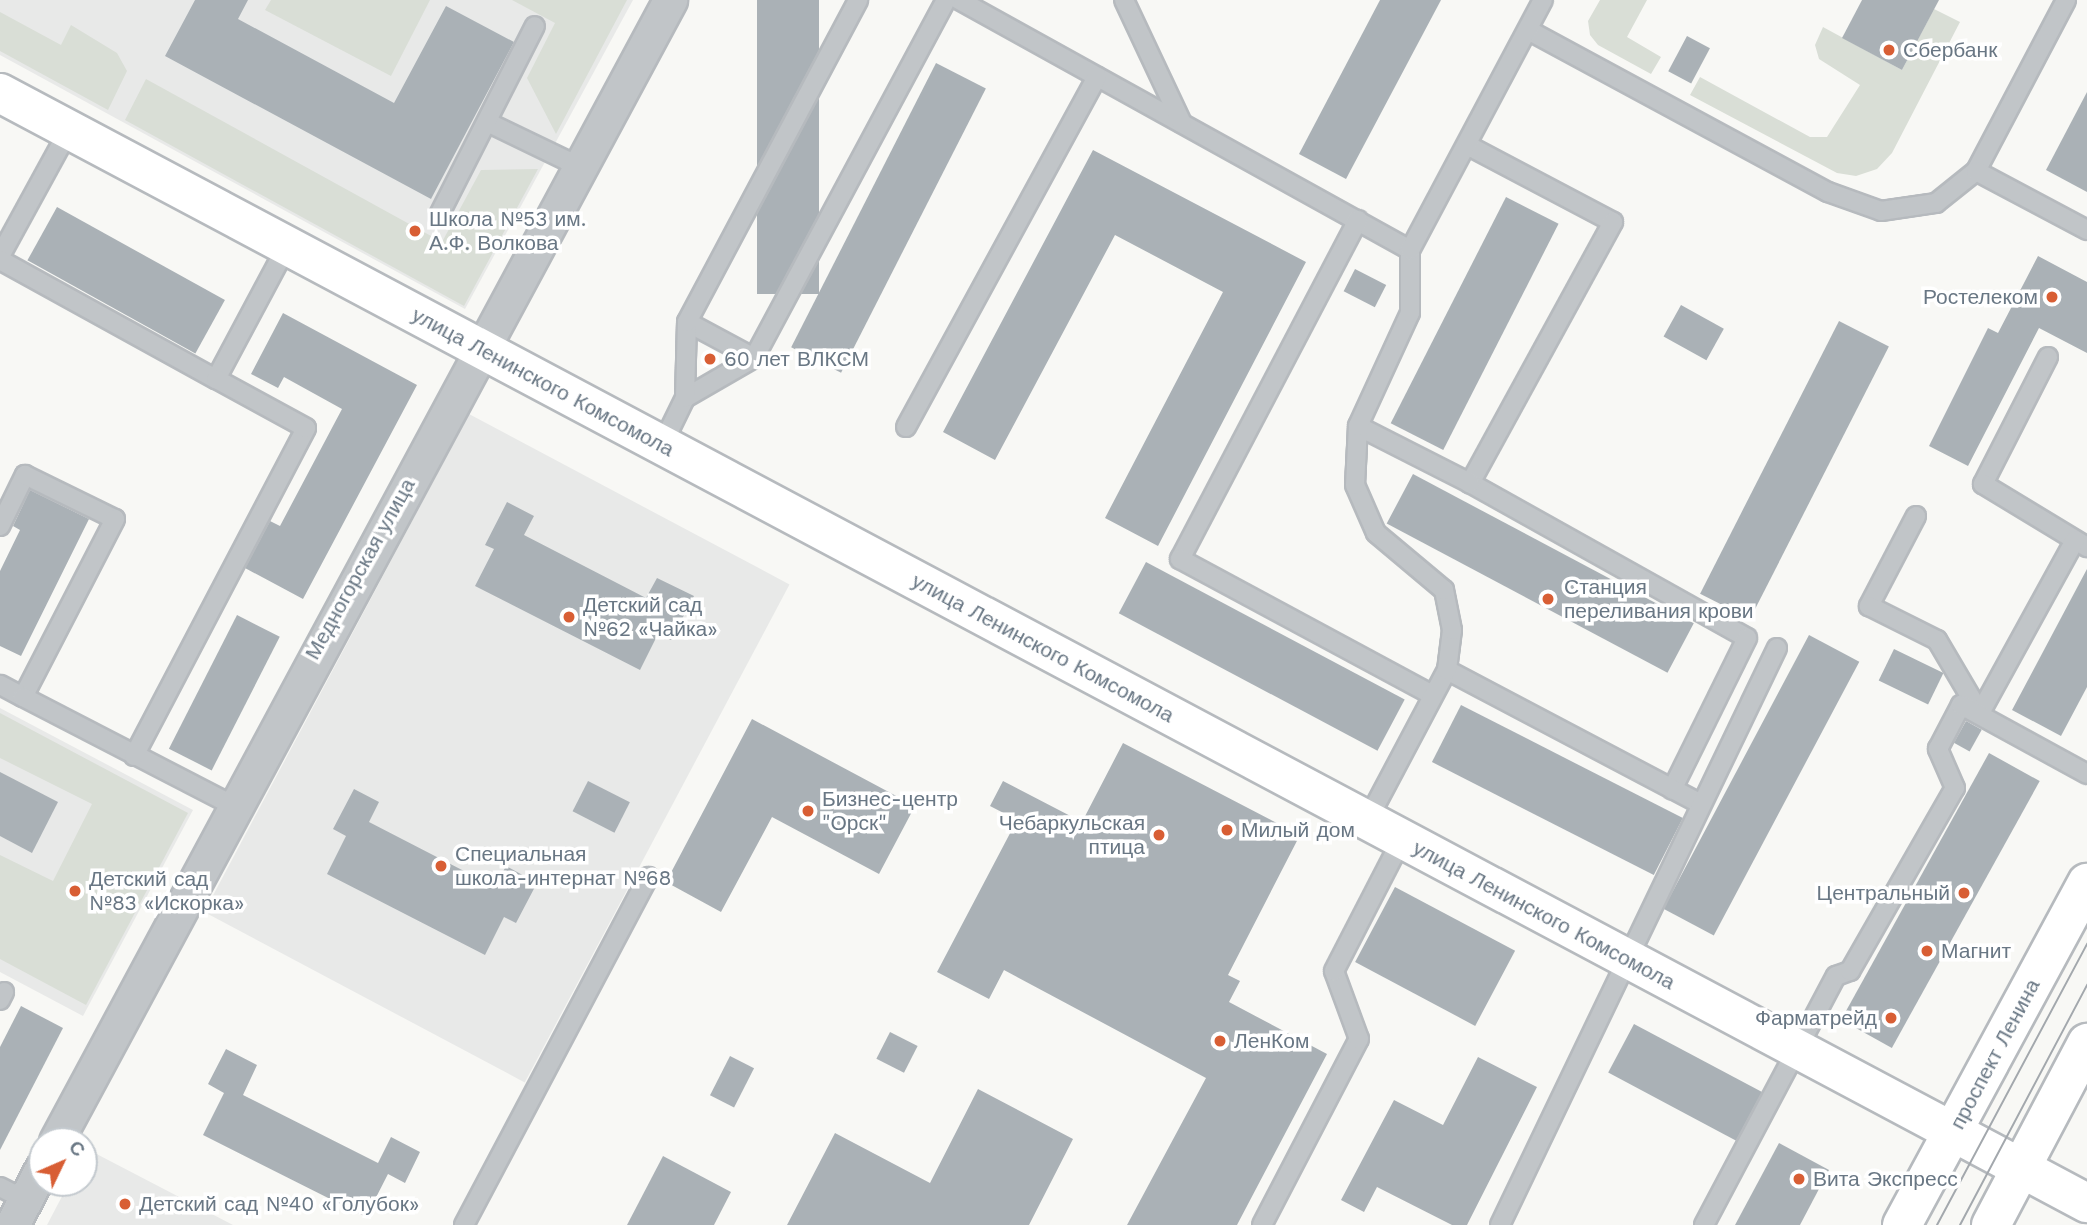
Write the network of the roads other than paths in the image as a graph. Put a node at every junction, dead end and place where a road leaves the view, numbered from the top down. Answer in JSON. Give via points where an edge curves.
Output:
{"nodes":[{"id":1,"x":670,"y":0,"type":"edge"},
{"id":2,"x":858,"y":0,"type":"edge"},
{"id":3,"x":946,"y":0,"type":"edge"},
{"id":4,"x":959,"y":0,"type":"edge"},
{"id":5,"x":1543,"y":0,"type":"edge"},
{"id":6,"x":2066,"y":0,"type":"edge"},
{"id":7,"x":1128,"y":1,"type":"edge"},
{"id":8,"x":535,"y":26,"type":"dead end"},
{"id":9,"x":1528,"y":30,"type":"junction"},
{"id":10,"x":1097,"y":77,"type":"junction"},
{"id":11,"x":0,"y":93,"type":"edge"},
{"id":12,"x":486,"y":122,"type":"junction"},
{"id":13,"x":1182,"y":123,"type":"junction"},
{"id":14,"x":68,"y":130,"type":"junction"},
{"id":15,"x":1467,"y":145,"type":"junction"},
{"id":16,"x":578,"y":166,"type":"junction"},
{"id":17,"x":1976,"y":171,"type":"junction"},
{"id":18,"x":438,"y":217,"type":"dead end"},
{"id":19,"x":1358,"y":220,"type":"junction"},
{"id":20,"x":2087,"y":230,"type":"edge"},
{"id":21,"x":287,"y":246,"type":"junction"},
{"id":22,"x":1410,"y":250,"type":"junction"},
{"id":23,"x":0,"y":258,"type":"edge"},
{"id":24,"x":687,"y":322,"type":"junction"},
{"id":25,"x":480,"y":349,"type":"junction"},
{"id":26,"x":2048,"y":357,"type":"dead end"},
{"id":27,"x":754,"y":358,"type":"junction"},
{"id":28,"x":216,"y":379,"type":"junction"},
{"id":29,"x":685,"y":398,"type":"junction"},
{"id":30,"x":1358,"y":426,"type":"junction"},
{"id":31,"x":906,"y":427,"type":"dead end"},
{"id":32,"x":662,"y":446,"type":"junction"},
{"id":33,"x":1470,"y":483,"type":"junction"},
{"id":34,"x":1916,"y":516,"type":"dead end"},
{"id":35,"x":0,"y":526,"type":"edge"},
{"id":36,"x":2081,"y":543,"type":"edge"},
{"id":37,"x":1777,"y":648,"type":"dead end"},
{"id":38,"x":1447,"y":670,"type":"junction"},
{"id":39,"x":0,"y":685,"type":"edge"},
{"id":40,"x":1433,"y":695,"type":"junction"},
{"id":41,"x":23,"y":697,"type":"junction"},
{"id":42,"x":1980,"y":713,"type":"junction"},
{"id":43,"x":134,"y":756,"type":"junction"},
{"id":44,"x":2087,"y":774,"type":"edge"},
{"id":45,"x":1672,"y":790,"type":"junction"},
{"id":46,"x":1699,"y":803,"type":"junction"},
{"id":47,"x":232,"y":805,"type":"junction"},
{"id":48,"x":1367,"y":821,"type":"junction"},
{"id":49,"x":1402,"y":839,"type":"junction"},
{"id":50,"x":648,"y":877,"type":"dead end"},
{"id":51,"x":2087,"y":883,"type":"edge"},
{"id":52,"x":1626,"y":958,"type":"junction"},
{"id":53,"x":2087,"y":1043,"type":"edge"},
{"id":54,"x":1797,"y":1049,"type":"junction"},
{"id":55,"x":63,"y":1127,"type":"edge"},
{"id":56,"x":1953,"y":1132,"type":"junction"},
{"id":57,"x":2022,"y":1169,"type":"junction"},
{"id":58,"x":28,"y":1185,"type":"edge"},
{"id":59,"x":2087,"y":1203,"type":"edge"},
{"id":60,"x":12,"y":1204,"type":"edge"},
{"id":61,"x":464,"y":1225,"type":"edge"},
{"id":62,"x":1262,"y":1225,"type":"edge"},
{"id":63,"x":1500,"y":1225,"type":"edge"},
{"id":64,"x":1704,"y":1225,"type":"edge"},
{"id":65,"x":1902,"y":1225,"type":"edge"},
{"id":66,"x":1991,"y":1225,"type":"edge"}],
"edges":[{"from":1,"to":16,"type":"street","name":"Медногорская улица"},
{"from":2,"to":24,"type":"lane"},
{"from":3,"to":27,"type":"lane"},
{"from":4,"to":10,"type":"lane"},
{"from":5,"to":9,"type":"lane"},
{"from":6,"to":17,"type":"lane"},
{"from":7,"to":13,"type":"lane"},
{"from":8,"to":12,"type":"lane"},
{"from":9,"to":15,"type":"lane"},
{"from":9,"to":17,"type":"lane","via":[[1828,191],[1881,211],[1936,203]]},
{"from":10,"to":13,"type":"lane"},
{"from":10,"to":31,"type":"lane"},
{"from":11,"to":14,"type":"street","name":"улица Ленинского Комсомола"},
{"from":12,"to":16,"type":"lane"},
{"from":12,"to":18,"type":"lane"},
{"from":13,"to":19,"type":"lane"},
{"from":14,"to":21,"type":"street","name":"улица Ленинского Комсомола"},
{"from":14,"to":23,"type":"lane"},
{"from":15,"to":22,"type":"lane"},
{"from":15,"to":33,"type":"lane","via":[[1612,222]]},
{"from":16,"to":25,"type":"street","name":"Медногорская улица"},
{"from":17,"to":20,"type":"lane"},
{"from":19,"to":22,"type":"lane"},
{"from":19,"to":40,"type":"lane","via":[[1180,559]]},
{"from":21,"to":25,"type":"street","name":"улица Ленинского Комсомола"},
{"from":21,"to":28,"type":"lane"},
{"from":22,"to":30,"type":"lane","via":[[1410,313]]},
{"from":23,"to":28,"type":"lane"},
{"from":24,"to":27,"type":"lane"},
{"from":24,"to":29,"type":"lane"},
{"from":25,"to":32,"type":"street","name":"улица Ленинского Комсомола"},
{"from":25,"to":47,"type":"street","name":"Медногорская улица"},
{"from":26,"to":36,"type":"lane","via":[[1983,484]]},
{"from":27,"to":29,"type":"lane"},
{"from":28,"to":43,"type":"lane","via":[[306,428]]},
{"from":29,"to":32,"type":"lane"},
{"from":30,"to":33,"type":"lane"},
{"from":30,"to":38,"type":"lane","via":[[1355,485],[1376,533],[1444,590],[1452,630]]},
{"from":32,"to":48,"type":"street","name":"улица Ленинского Комсомола"},
{"from":33,"to":45,"type":"lane","via":[[1747,638]]},
{"from":34,"to":42,"type":"lane","via":[[1868,606],[1937,640]]},
{"from":35,"to":41,"type":"lane","via":[[25,475],[115,519]]},
{"from":36,"to":42,"type":"lane"},
{"from":37,"to":46,"type":"lane"},
{"from":38,"to":40,"type":"lane"},
{"from":38,"to":45,"type":"lane"},
{"from":39,"to":41,"type":"lane"},
{"from":40,"to":48,"type":"lane"},
{"from":41,"to":43,"type":"lane"},
{"from":42,"to":44,"type":"lane"},
{"from":42,"to":54,"type":"lane","via":[[1961,705],[1938,749],[1955,788],[1850,971],[1836,976]]},
{"from":43,"to":47,"type":"lane"},
{"from":45,"to":46,"type":"lane"},
{"from":46,"to":52,"type":"lane"},
{"from":47,"to":55,"type":"street","name":"Медногорская улица"},
{"from":48,"to":49,"type":"street","name":"улица Ленинского Комсомола"},
{"from":49,"to":52,"type":"street","name":"улица Ленинского Комсомола"},
{"from":49,"to":62,"type":"lane","via":[[1334,971],[1359,1039]]},
{"from":50,"to":61,"type":"lane"},
{"from":51,"to":56,"type":"street","name":"проспект Ленина"},
{"from":52,"to":54,"type":"street","name":"улица Ленинского Комсомола"},
{"from":52,"to":63,"type":"lane"},
{"from":53,"to":57,"type":"street"},
{"from":54,"to":56,"type":"street","name":"улица Ленинского Комсомола"},
{"from":54,"to":64,"type":"lane"},
{"from":56,"to":57,"type":"street","name":"улица Ленинского Комсомола"},
{"from":56,"to":65,"type":"street","name":"проспект Ленина"},
{"from":57,"to":59,"type":"street","name":"улица Ленинского Комсомола"},
{"from":57,"to":66,"type":"street"},
{"from":58,"to":60,"type":"street"}]}
